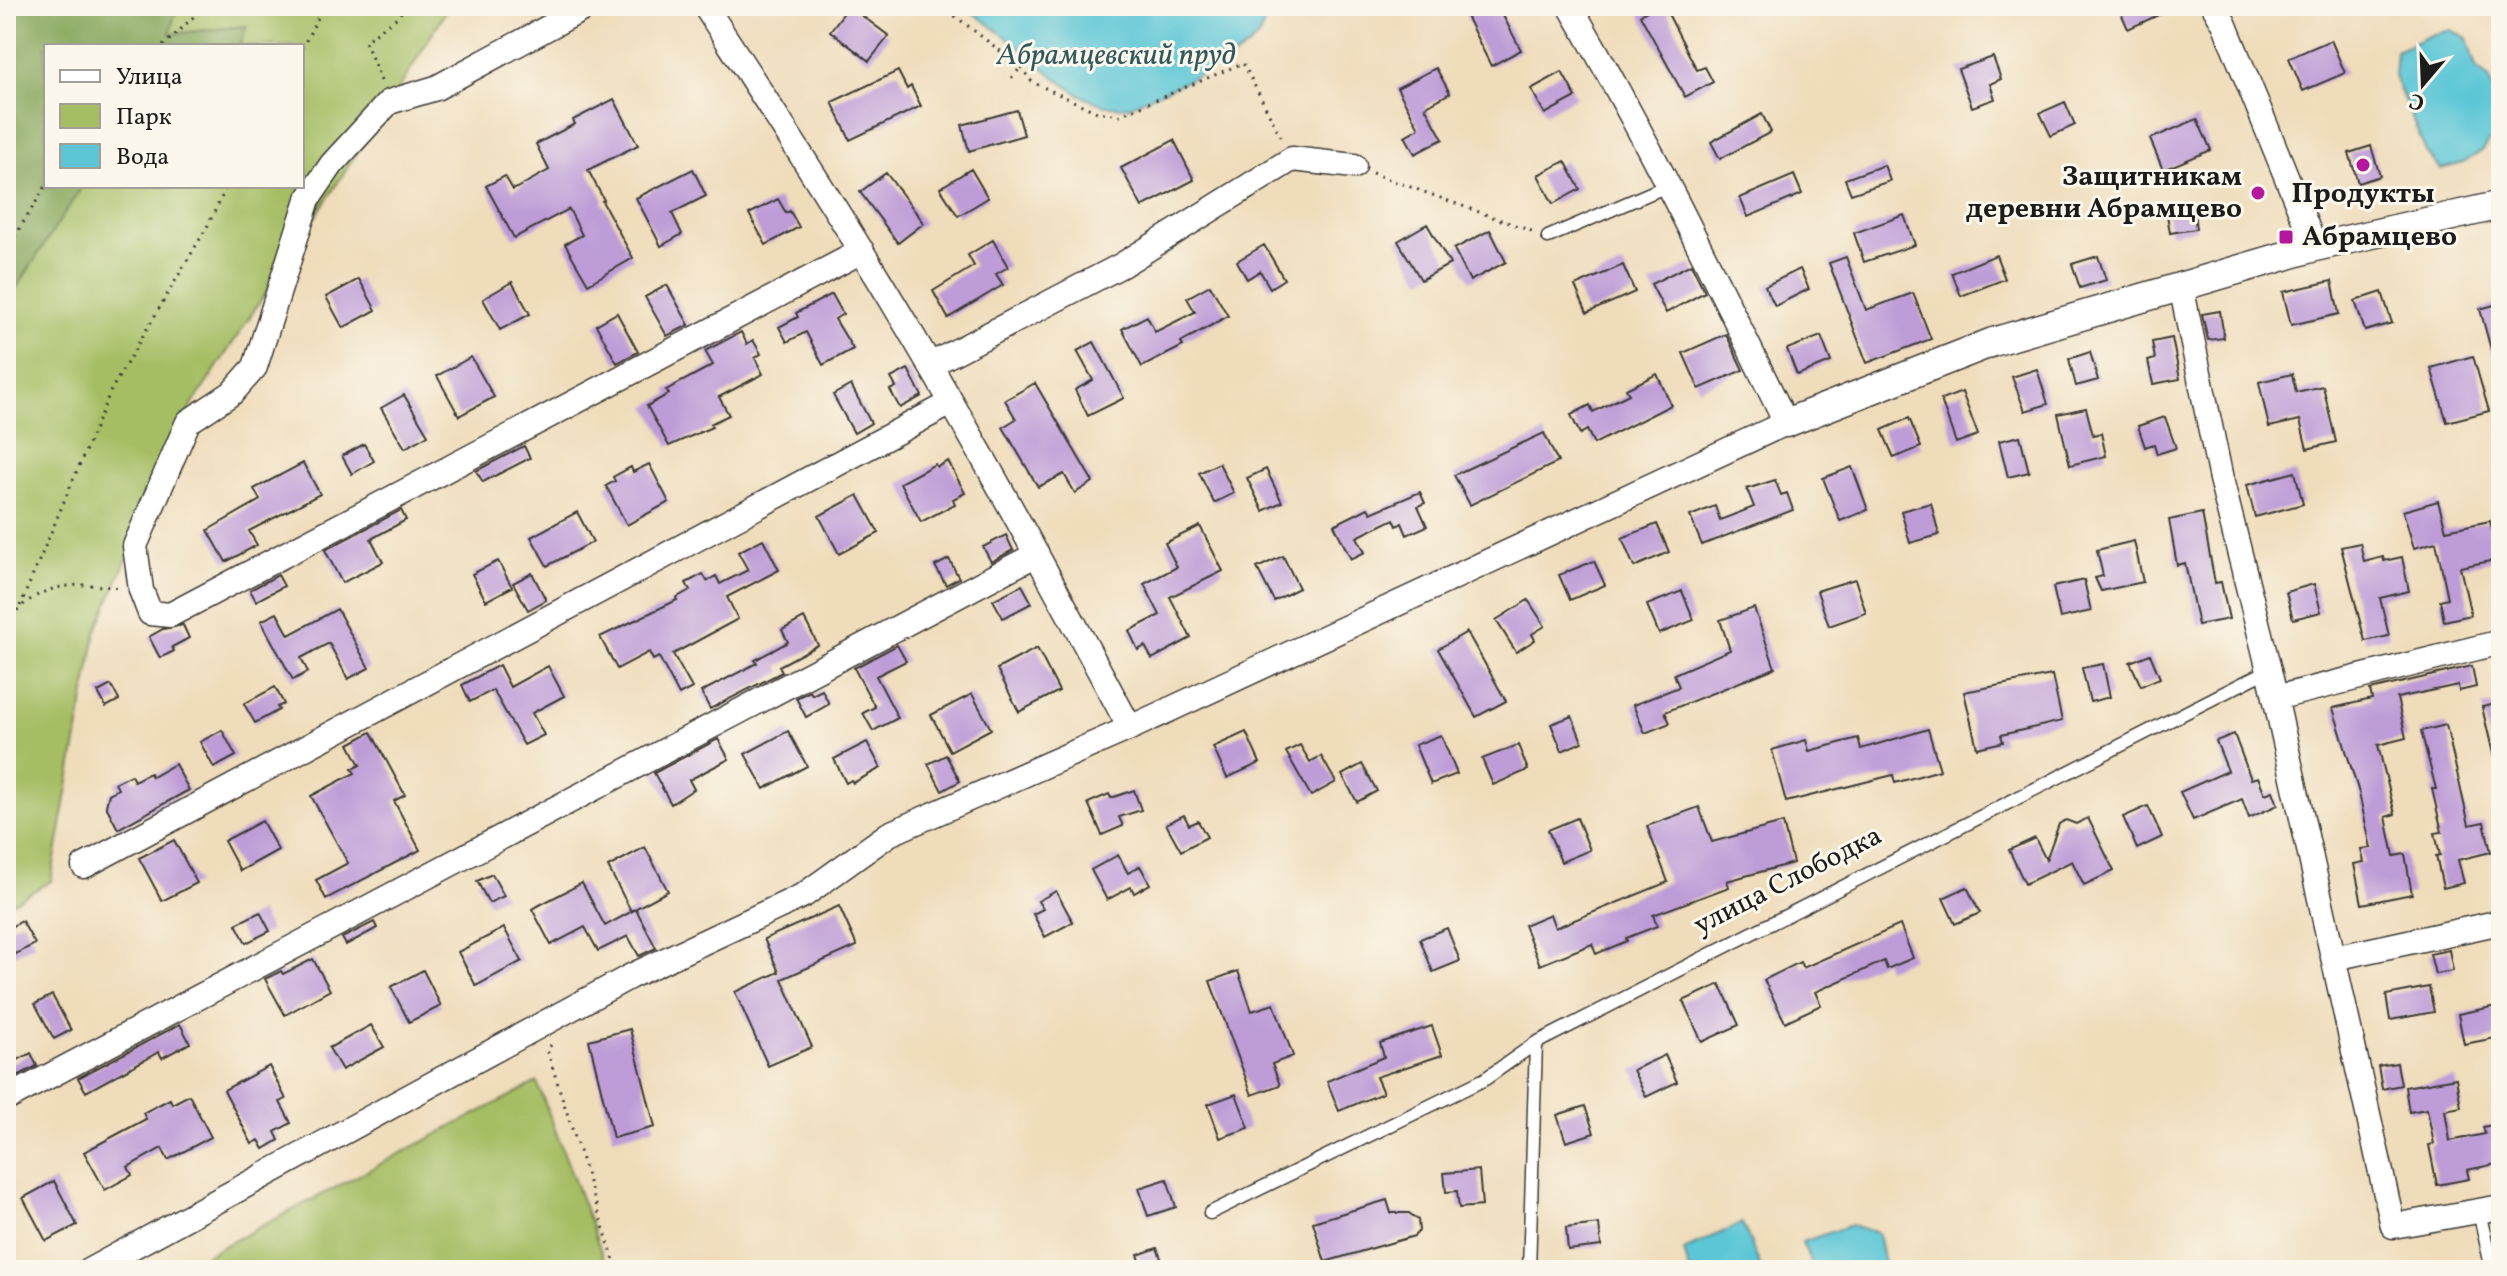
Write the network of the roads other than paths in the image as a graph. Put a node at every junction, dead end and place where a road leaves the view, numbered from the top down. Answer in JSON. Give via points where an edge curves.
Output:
{"nodes":[{"id":1,"x":588,"y":6,"type":"edge"},
{"id":2,"x":705,"y":6,"type":"edge"},
{"id":3,"x":1570,"y":6,"type":"edge"},
{"id":4,"x":2214,"y":6,"type":"edge"},
{"id":5,"x":1354,"y":166,"type":"road end"},
{"id":6,"x":1669,"y":185,"type":"junction"},
{"id":7,"x":2501,"y":205,"type":"edge"},
{"id":8,"x":1548,"y":237,"type":"road end"},
{"id":9,"x":2315,"y":247,"type":"junction"},
{"id":10,"x":862,"y":251,"type":"junction"},
{"id":11,"x":2181,"y":286,"type":"junction"},
{"id":12,"x":930,"y":365,"type":"junction"},
{"id":13,"x":951,"y":403,"type":"junction"},
{"id":14,"x":1786,"y":423,"type":"junction"},
{"id":15,"x":1037,"y":554,"type":"junction"},
{"id":16,"x":2501,"y":642,"type":"edge"},
{"id":17,"x":2269,"y":670,"type":"junction"},
{"id":18,"x":2275,"y":698,"type":"junction"},
{"id":19,"x":1130,"y":728,"type":"junction"},
{"id":20,"x":84,"y":866,"type":"dead end"},
{"id":21,"x":2501,"y":922,"type":"edge"},
{"id":22,"x":2334,"y":958,"type":"junction"},
{"id":23,"x":1536,"y":1043,"type":"junction"},
{"id":24,"x":6,"y":1099,"type":"edge"},
{"id":25,"x":2490,"y":1209,"type":"edge"},
{"id":26,"x":1210,"y":1213,"type":"dead end"},
{"id":27,"x":90,"y":1270,"type":"edge"},
{"id":28,"x":1529,"y":1270,"type":"edge"},
{"id":29,"x":2492,"y":1270,"type":"edge"}],
"edges":[{"from":1,"to":10,"type":"street","via":[[436,88],[389,102],[332,164],[308,199],[255,367],[232,393],[188,422],[135,546],[150,613],[170,615]]},
{"from":2,"to":10,"type":"street"},
{"from":3,"to":6,"type":"street"},
{"from":4,"to":9,"type":"street"},
{"from":5,"to":12,"type":"street","via":[[1292,159],[1122,265]]},
{"from":6,"to":8,"type":"lane"},
{"from":6,"to":14,"type":"street"},
{"from":7,"to":9,"type":"street"},
{"from":9,"to":11,"type":"street"},
{"from":10,"to":12,"type":"street"},
{"from":11,"to":14,"type":"street","via":[[1993,342]]},
{"from":11,"to":17,"type":"street","via":[[2221,479]]},
{"from":12,"to":13,"type":"street"},
{"from":13,"to":15,"type":"street"},
{"from":13,"to":20,"type":"street"},
{"from":14,"to":19,"type":"street"},
{"from":15,"to":19,"type":"street"},
{"from":15,"to":24,"type":"street"},
{"from":16,"to":18,"type":"street"},
{"from":17,"to":18,"type":"street"},
{"from":17,"to":23,"type":"lane","name":"улица Слободка"},
{"from":18,"to":22,"type":"street"},
{"from":19,"to":27,"type":"street","via":[[889,834],[804,895],[631,976]]},
{"from":21,"to":22,"type":"street"},
{"from":22,"to":25,"type":"street","via":[[2393,1226]]},
{"from":23,"to":26,"type":"lane","name":"улица Слободка","via":[[1485,1079]]},
{"from":23,"to":28,"type":"lane"},
{"from":25,"to":29,"type":"lane"}]}
